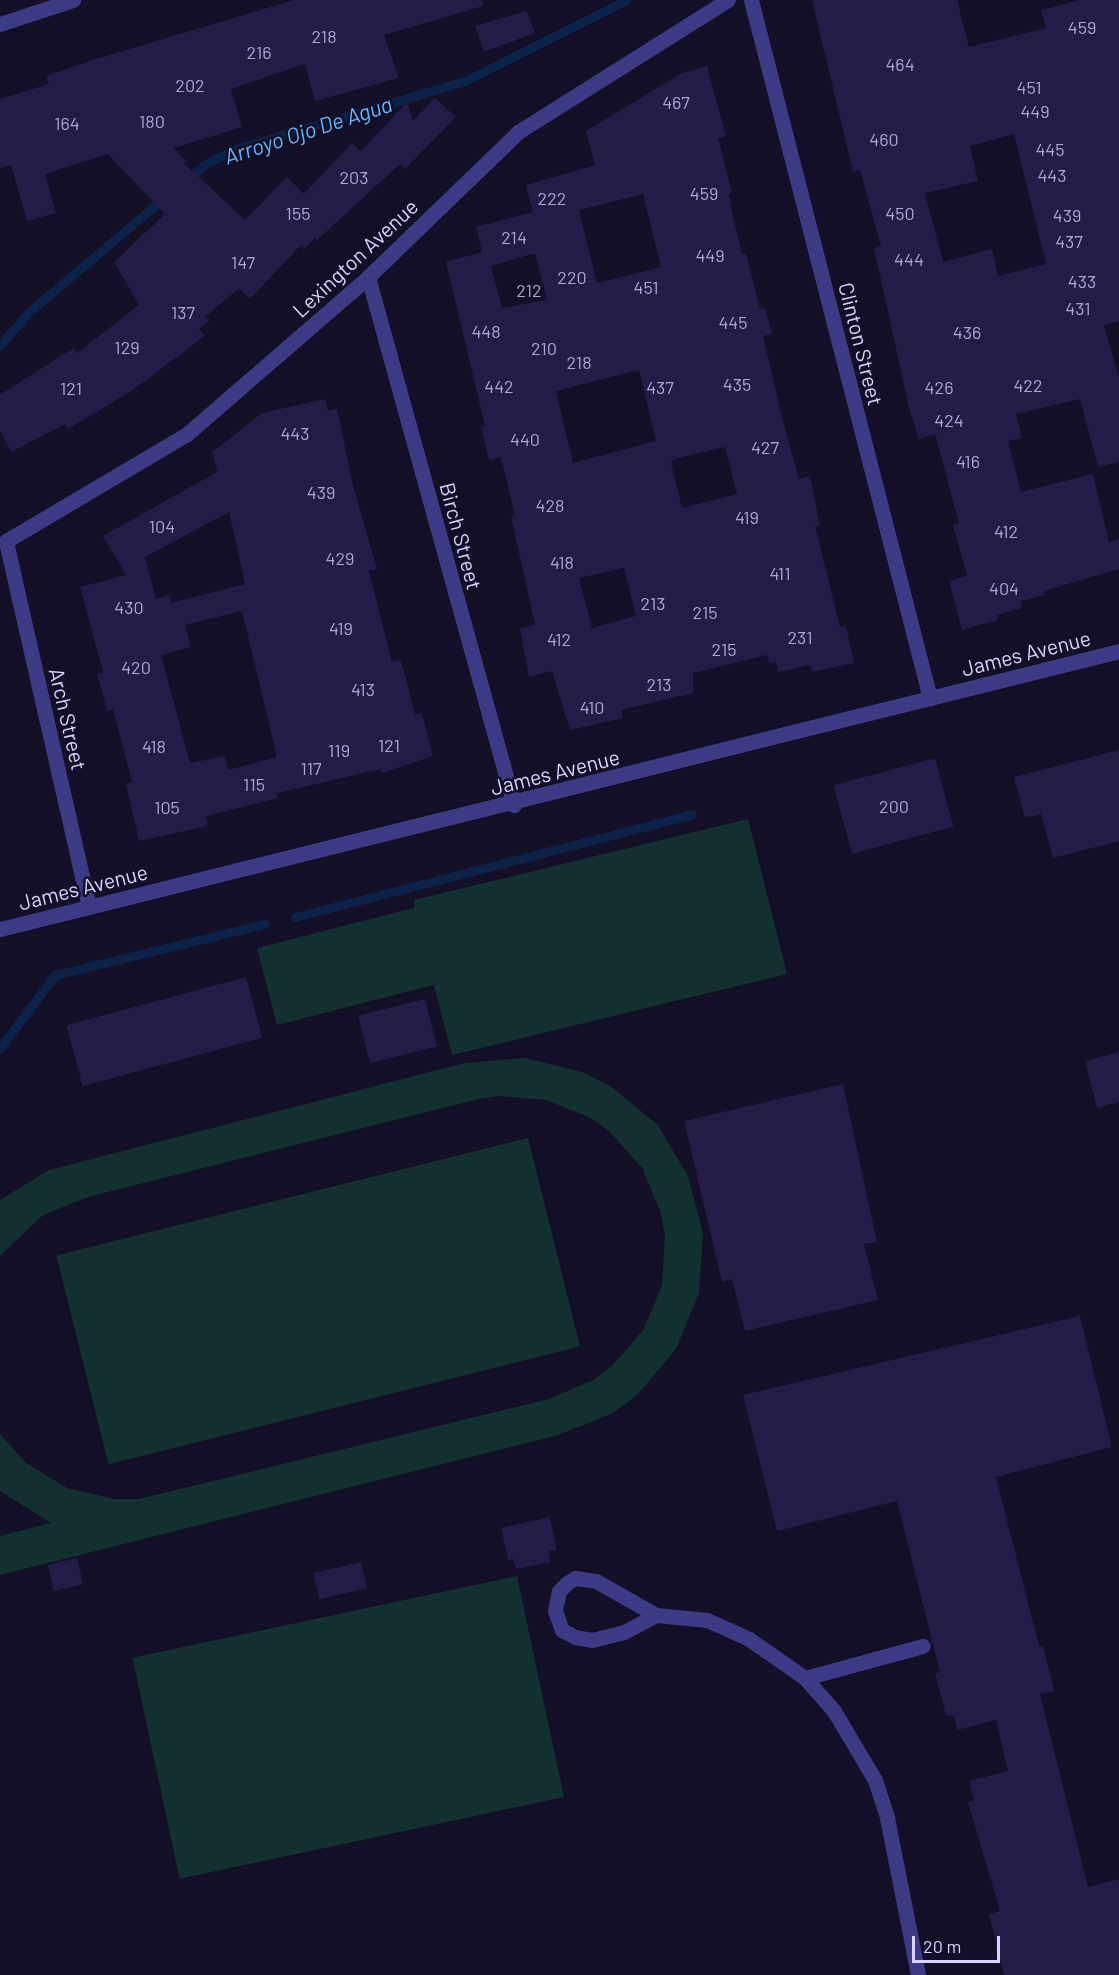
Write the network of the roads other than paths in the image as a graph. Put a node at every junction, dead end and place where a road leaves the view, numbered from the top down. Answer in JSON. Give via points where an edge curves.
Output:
{"nodes":[{"id":1,"x":73,"y":0,"type":"edge"},
{"id":2,"x":728,"y":0,"type":"edge"},
{"id":3,"x":751,"y":0,"type":"edge"},
{"id":4,"x":0,"y":24,"type":"edge"},
{"id":5,"x":368,"y":277,"type":"junction"},
{"id":6,"x":6,"y":541,"type":"joint"},
{"id":7,"x":1119,"y":651,"type":"edge"},
{"id":8,"x":930,"y":698,"type":"junction"},
{"id":9,"x":513,"y":805,"type":"junction"},
{"id":10,"x":89,"y":907,"type":"junction"},
{"id":11,"x":0,"y":929,"type":"edge"},
{"id":12,"x":656,"y":1615,"type":"junction"},
{"id":13,"x":923,"y":1646,"type":"dead end"},
{"id":14,"x":806,"y":1678,"type":"junction"},
{"id":15,"x":918,"y":1975,"type":"edge"}],
"edges":[{"from":1,"to":4,"type":"street"},
{"from":2,"to":5,"type":"street","name":"Lexington Avenue","via":[[518,132]]},
{"from":3,"to":8,"type":"street","name":"Clinton Street"},
{"from":5,"to":6,"type":"street","name":"Lexington Avenue","via":[[187,434]]},
{"from":5,"to":9,"type":"street","name":"Birch Street"},
{"from":6,"to":10,"type":"street","name":"Arch Street"},
{"from":7,"to":8,"type":"street","name":"James Avenue"},
{"from":8,"to":9,"type":"street","name":"James Avenue"},
{"from":9,"to":10,"type":"street","name":"James Avenue"},
{"from":10,"to":11,"type":"street","name":"James Avenue"},
{"from":12,"to":12,"type":"street","via":[[624,1632],[592,1640],[562,1630],[555,1611],[559,1591],[575,1578],[596,1581]]},
{"from":12,"to":14,"type":"street","via":[[707,1620],[782,1658]]},
{"from":13,"to":14,"type":"street"},
{"from":14,"to":15,"type":"street","via":[[846,1728],[875,1780],[887,1818]]}]}
